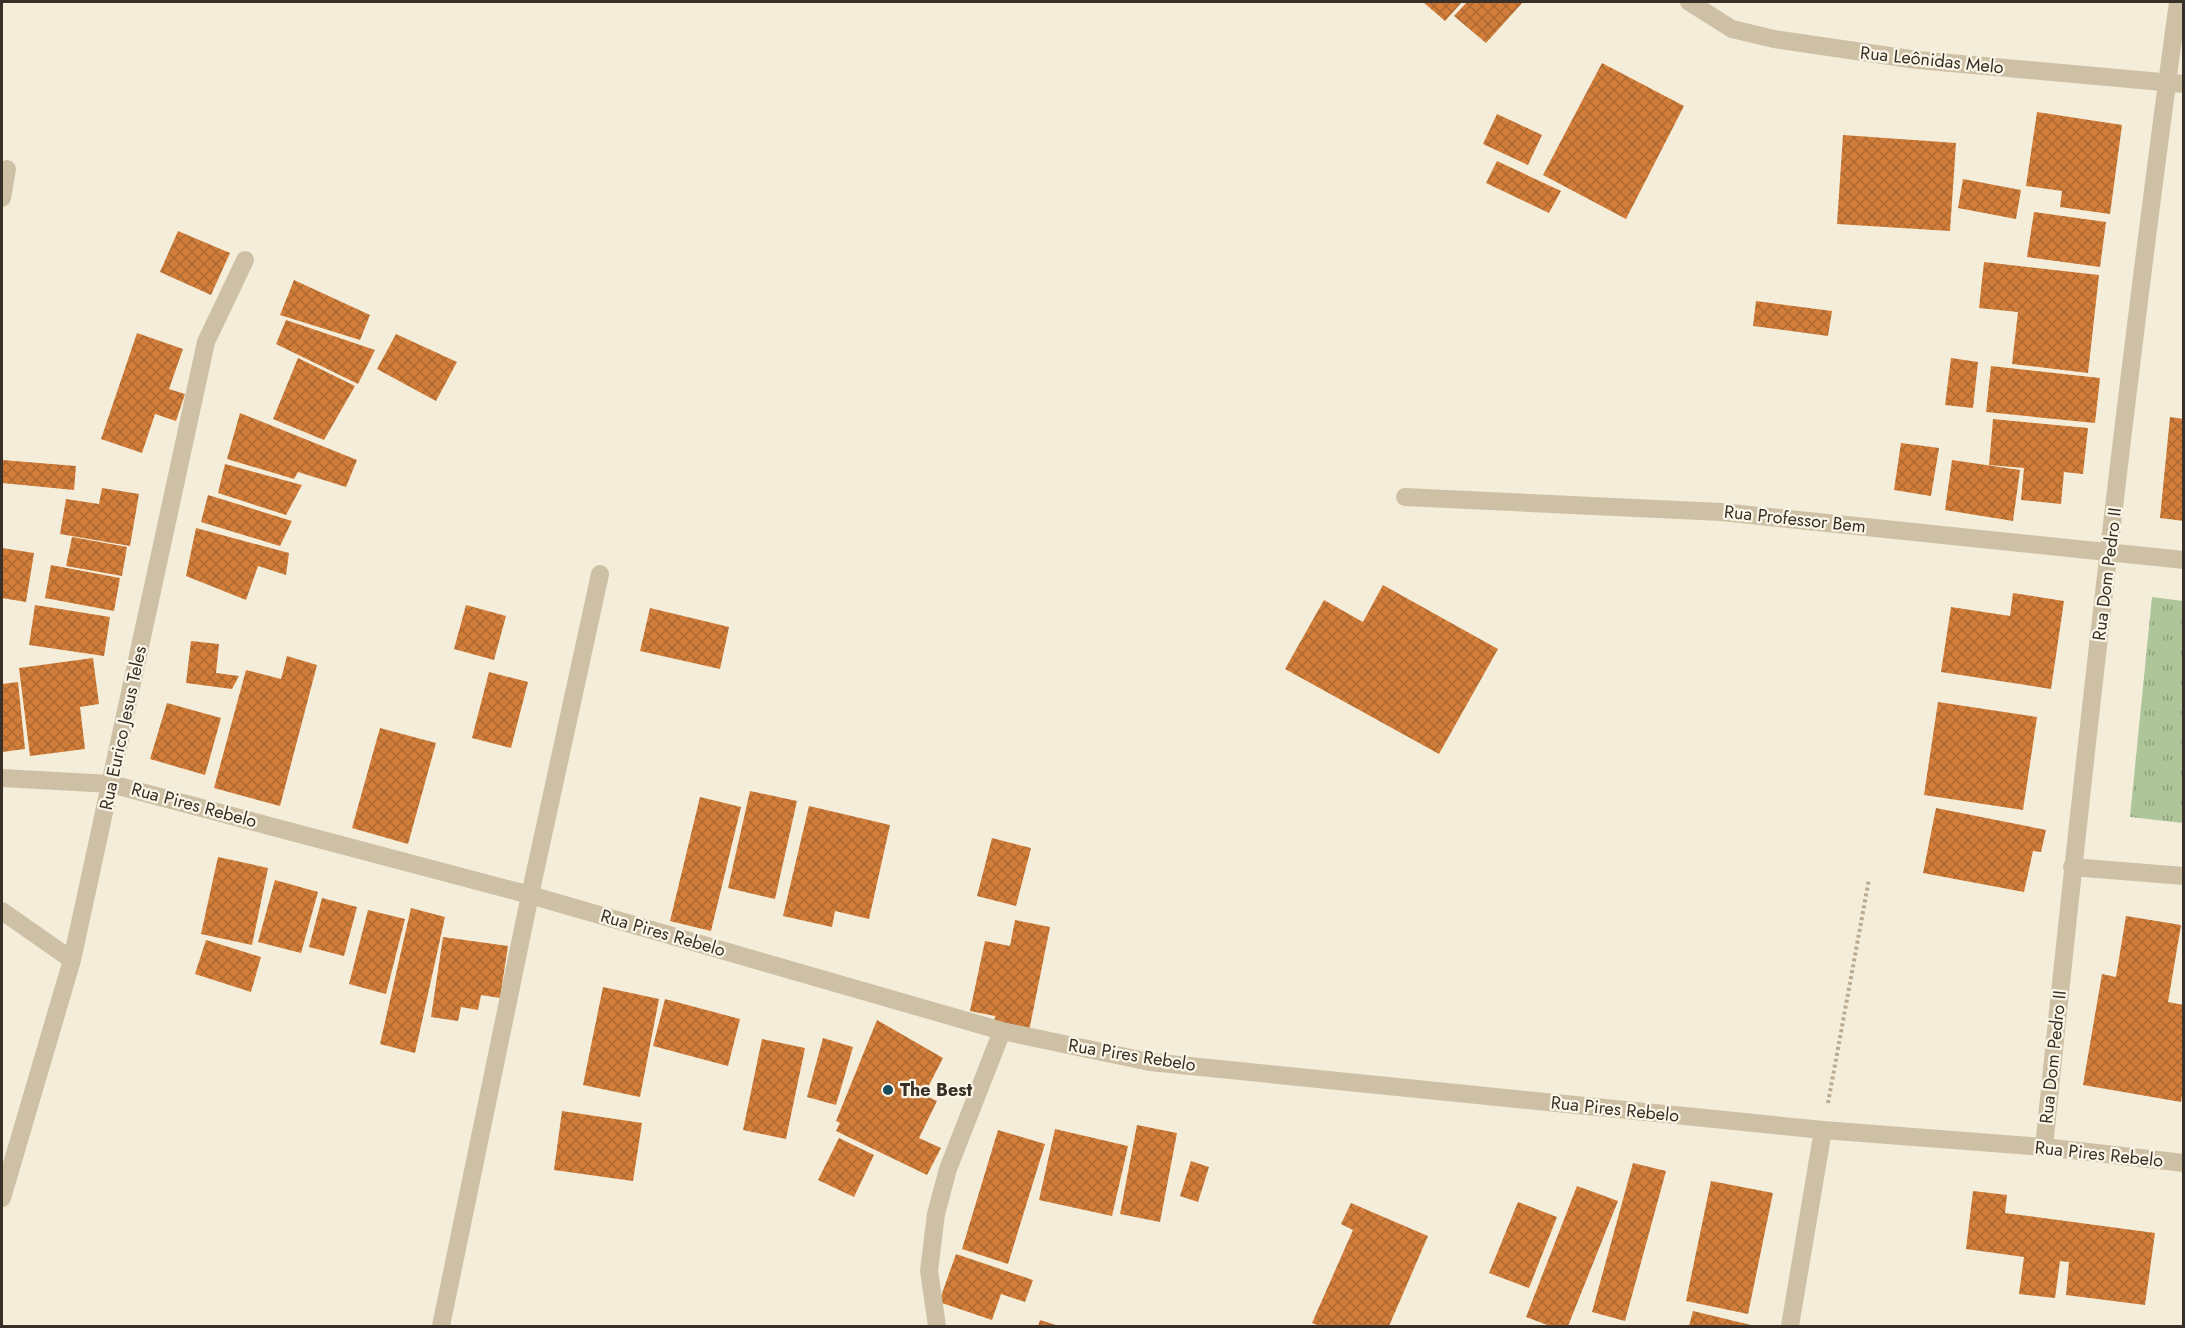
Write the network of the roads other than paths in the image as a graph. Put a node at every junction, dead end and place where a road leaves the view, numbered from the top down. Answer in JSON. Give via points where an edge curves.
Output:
{"nodes":[{"id":1,"x":1689,"y":2,"type":"edge"},
{"id":2,"x":2178,"y":2,"type":"edge"},
{"id":3,"x":2175,"y":83,"type":"edge"},
{"id":4,"x":7,"y":169,"type":"dead end"},
{"id":5,"x":2,"y":198,"type":"edge"},
{"id":6,"x":245,"y":260,"type":"dead end"},
{"id":7,"x":1405,"y":497,"type":"dead end"},
{"id":8,"x":2109,"y":552,"type":"junction"},
{"id":9,"x":2184,"y":560,"type":"edge"},
{"id":10,"x":600,"y":574,"type":"dead end"},
{"id":11,"x":2,"y":778,"type":"edge"},
{"id":12,"x":111,"y":784,"type":"junction"},
{"id":13,"x":2072,"y":867,"type":"junction"},
{"id":14,"x":2184,"y":876,"type":"edge"},
{"id":15,"x":530,"y":895,"type":"junction"},
{"id":16,"x":2,"y":910,"type":"edge"},
{"id":17,"x":72,"y":960,"type":"junction"},
{"id":18,"x":1002,"y":1031,"type":"junction"},
{"id":19,"x":1823,"y":1130,"type":"junction"},
{"id":20,"x":2044,"y":1147,"type":"junction"},
{"id":21,"x":2184,"y":1163,"type":"edge"},
{"id":22,"x":2,"y":1198,"type":"edge"},
{"id":23,"x":441,"y":1326,"type":"edge"},
{"id":24,"x":937,"y":1326,"type":"edge"},
{"id":25,"x":1790,"y":1326,"type":"edge"}],
"edges":[{"from":1,"to":3,"type":"street","name":"Rua Leônidas Melo","via":[[1732,29],[1774,39],[1917,60]]},
{"from":2,"to":3,"type":"street","name":"Rua Dom Pedro II"},
{"from":3,"to":8,"type":"street","name":"Rua Dom Pedro II"},
{"from":4,"to":5,"type":"street"},
{"from":6,"to":12,"type":"street","name":"Rua Eurico Jesus Teles","via":[[206,342]]},
{"from":7,"to":8,"type":"street","name":"Rua Professor Bem","via":[[1721,512]]},
{"from":8,"to":9,"type":"street","name":"Rua Professor Bem"},
{"from":8,"to":13,"type":"street","name":"Rua Dom Pedro II"},
{"from":10,"to":15,"type":"street"},
{"from":11,"to":12,"type":"street","name":"Rua Pires Rebelo"},
{"from":12,"to":15,"type":"street","name":"Rua Pires Rebelo"},
{"from":12,"to":17,"type":"street","name":"Rua Eurico Jesus Teles"},
{"from":13,"to":14,"type":"street"},
{"from":13,"to":20,"type":"street","name":"Rua Dom Pedro II"},
{"from":15,"to":18,"type":"street","name":"Rua Pires Rebelo"},
{"from":15,"to":23,"type":"street"},
{"from":16,"to":17,"type":"street"},
{"from":17,"to":22,"type":"street","name":"Rua Eurico Jesus Teles"},
{"from":18,"to":19,"type":"street","name":"Rua Pires Rebelo","via":[[1150,1062]]},
{"from":18,"to":24,"type":"street","via":[[948,1169],[936,1214],[929,1271]]},
{"from":19,"to":20,"type":"street","name":"Rua Pires Rebelo"},
{"from":19,"to":25,"type":"street"},
{"from":20,"to":21,"type":"street","name":"Rua Pires Rebelo"}]}
